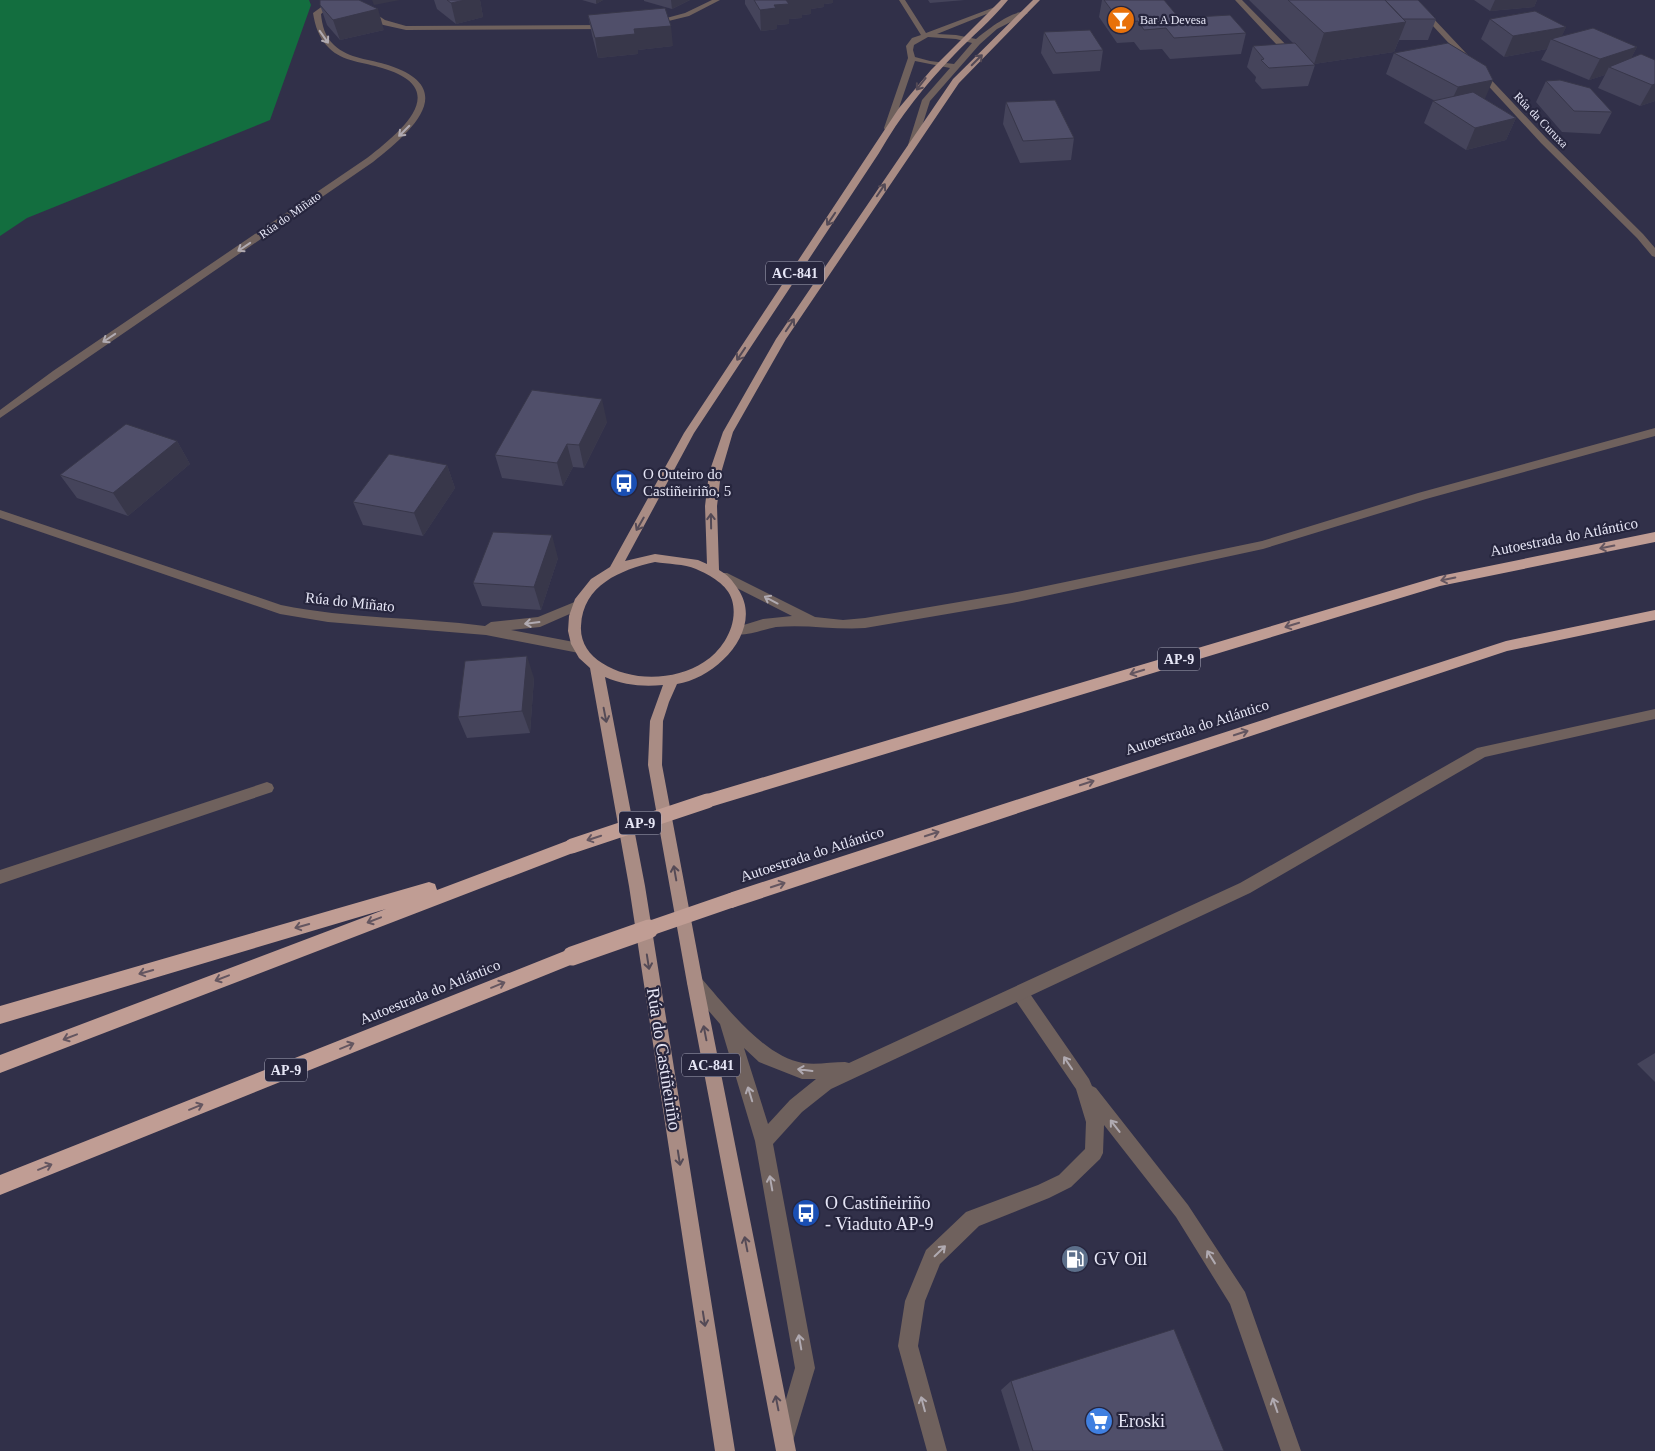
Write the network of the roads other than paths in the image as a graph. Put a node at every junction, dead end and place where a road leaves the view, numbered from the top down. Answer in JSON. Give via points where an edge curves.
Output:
{"nodes":[{"id":1,"x":717,"y":0,"type":"edge"},
{"id":2,"x":902,"y":0,"type":"edge"},
{"id":3,"x":1005,"y":0,"type":"edge"},
{"id":4,"x":1037,"y":0,"type":"edge"},
{"id":5,"x":1238,"y":0,"type":"edge"},
{"id":6,"x":1412,"y":0,"type":"edge"},
{"id":7,"x":339,"y":1,"type":"edge"},
{"id":8,"x":361,"y":6,"type":"edge"},
{"id":9,"x":997,"y":8,"type":"junction"},
{"id":10,"x":1024,"y":13,"type":"junction"},
{"id":11,"x":642,"y":25,"type":"edge"},
{"id":12,"x":613,"y":27,"type":"edge"},
{"id":13,"x":925,"y":36,"type":"junction"},
{"id":14,"x":966,"y":39,"type":"junction"},
{"id":15,"x":977,"y":42,"type":"junction"},
{"id":16,"x":912,"y":58,"type":"junction"},
{"id":17,"x":1298,"y":61,"type":"edge"},
{"id":18,"x":940,"y":65,"type":"junction"},
{"id":19,"x":955,"y":66,"type":"junction"},
{"id":20,"x":888,"y":128,"type":"junction"},
{"id":21,"x":912,"y":145,"type":"junction"},
{"id":22,"x":1655,"y":254,"type":"edge"},
{"id":23,"x":0,"y":415,"type":"edge"},
{"id":24,"x":1655,"y":432,"type":"edge"},
{"id":25,"x":0,"y":514,"type":"edge"},
{"id":26,"x":1655,"y":537,"type":"edge"},
{"id":27,"x":615,"y":569,"type":"junction"},
{"id":28,"x":718,"y":573,"type":"junction"},
{"id":29,"x":577,"y":606,"type":"junction"},
{"id":30,"x":1655,"y":615,"type":"edge"},
{"id":31,"x":815,"y":621,"type":"junction"},
{"id":32,"x":473,"y":629,"type":"junction"},
{"id":33,"x":739,"y":631,"type":"junction"},
{"id":34,"x":579,"y":648,"type":"junction"},
{"id":35,"x":596,"y":668,"type":"junction"},
{"id":36,"x":672,"y":680,"type":"junction"},
{"id":37,"x":1655,"y":714,"type":"edge"},
{"id":38,"x":267,"y":788,"type":"dead end"},
{"id":39,"x":534,"y":859,"type":"junction"},
{"id":40,"x":0,"y":877,"type":"edge"},
{"id":41,"x":695,"y":983,"type":"junction"},
{"id":42,"x":1020,"y":993,"type":"junction"},
{"id":43,"x":0,"y":1015,"type":"edge"},
{"id":44,"x":727,"y":1020,"type":"junction"},
{"id":45,"x":0,"y":1064,"type":"edge"},
{"id":46,"x":854,"y":1070,"type":"junction"},
{"id":47,"x":1083,"y":1085,"type":"junction"},
{"id":48,"x":764,"y":1141,"type":"junction"},
{"id":49,"x":0,"y":1185,"type":"edge"},
{"id":50,"x":785,"y":1446,"type":"edge"},
{"id":51,"x":725,"y":1451,"type":"edge"},
{"id":52,"x":937,"y":1451,"type":"edge"},
{"id":53,"x":1291,"y":1451,"type":"edge"}],
"edges":[{"from":1,"to":11,"type":"street","via":[[687,15]]},
{"from":2,"to":13,"type":"street"},
{"from":3,"to":9,"type":"main road","number":"AC-841"},
{"from":4,"to":10,"type":"main road","number":"AC-841"},
{"from":5,"to":17,"type":"street"},
{"from":6,"to":22,"type":"street","name":"Rúa da Curuxa"},
{"from":7,"to":23,"type":"street","name":"Rúa do Miñato","one_way":true,"via":[[316,13],[324,38],[346,55],[414,78],[423,94],[418,114],[410,125],[370,160],[56,373]]},
{"from":8,"to":12,"type":"street","via":[[382,22],[406,28]]},
{"from":9,"to":13,"type":"street"},
{"from":9,"to":14,"type":"main road","number":"AC-841"},
{"from":10,"to":15,"type":"street","via":[[994,27]]},
{"from":21,"to":10,"type":"main road","number":"AC-841","one_way":true,"via":[[956,80]]},
{"from":13,"to":14,"type":"street"},
{"from":13,"to":16,"type":"street","via":[[910,45]]},
{"from":14,"to":15,"type":"street"},
{"from":14,"to":18,"type":"main road","number":"AC-841"},
{"from":15,"to":19,"type":"street"},
{"from":16,"to":18,"type":"street"},
{"from":16,"to":20,"type":"street"},
{"from":18,"to":19,"type":"street"},
{"from":18,"to":20,"type":"main road","number":"AC-841","one_way":true},
{"from":19,"to":21,"type":"street","via":[[926,100]]},
{"from":20,"to":27,"type":"main road","number":"AC-841","one_way":true,"via":[[875,153],[689,433]]},
{"from":28,"to":21,"type":"main road","number":"AC-841","one_way":true,"via":[[710,506],[715,473],[728,432],[781,339]]},
{"from":24,"to":31,"type":"street","via":[[1422,496],[1263,545],[1012,598],[865,623],[843,625]]},
{"from":25,"to":32,"type":"street","name":"Rúa do Miñato","via":[[312,617]]},
{"from":26,"to":39,"type":"highway","name":"Autoestrada do Atlántico","number":"AP-9","one_way":true,"bridge":true,"via":[[1440,581],[707,801]]},
{"from":27,"to":28,"type":"main road","number":"AC-841","via":[[655,558],[695,562]]},
{"from":27,"to":29,"type":"main road","number":"AC-841","via":[[587,590]]},
{"from":31,"to":28,"type":"street","one_way":true},
{"from":28,"to":33,"type":"main road","number":"AC-841","via":[[736,592],[742,611]]},
{"from":29,"to":32,"type":"street","name":"Rúa do Miñato","one_way":true,"via":[[540,622]]},
{"from":29,"to":34,"type":"main road","number":"AC-841","via":[[573,628]]},
{"from":49,"to":30,"type":"highway","name":"Autoestrada do Atlántico","number":"AP-9","one_way":true,"bridge":true,"via":[[572,956],[732,900],[1506,646]]},
{"from":31,"to":33,"type":"street","via":[[777,622]]},
{"from":32,"to":34,"type":"street","name":"Rúa do Miñato"},
{"from":33,"to":36,"type":"main road","number":"AC-841","via":[[730,647],[715,662]]},
{"from":34,"to":35,"type":"main road","number":"AC-841"},
{"from":35,"to":36,"type":"main road","number":"AC-841","via":[[618,678],[644,682]]},
{"from":35,"to":51,"type":"main road","name":"Rúa do Castiñeiriño","number":"AC-841","one_way":true,"via":[[637,886]]},
{"from":41,"to":36,"type":"main road","number":"AC-841","one_way":true,"via":[[655,765],[656,722],[660,703]]},
{"from":37,"to":42,"type":"street","via":[[1482,752],[1245,888]]},
{"from":38,"to":40,"type":"street"},
{"from":39,"to":43,"type":"highway","one_way":true},
{"from":39,"to":45,"type":"highway","name":"Autoestrada do Atlántico","number":"AP-9","one_way":true},
{"from":41,"to":44,"type":"street"},
{"from":50,"to":41,"type":"main road","number":"AC-841","one_way":true},
{"from":42,"to":46,"type":"street"},
{"from":47,"to":42,"type":"street","one_way":true},
{"from":46,"to":44,"type":"street","one_way":true,"via":[[802,1071],[765,1056]]},
{"from":48,"to":44,"type":"street","one_way":true},
{"from":46,"to":48,"type":"street","via":[[825,1083],[796,1106]]},
{"from":52,"to":47,"type":"street","one_way":true,"via":[[908,1346],[915,1301],[934,1257],[973,1219],[1065,1181],[1094,1153],[1095,1122]]},
{"from":53,"to":47,"type":"street","one_way":true,"via":[[1238,1299],[1182,1211]]},
{"from":50,"to":48,"type":"street","one_way":true,"via":[[805,1368]]}]}
